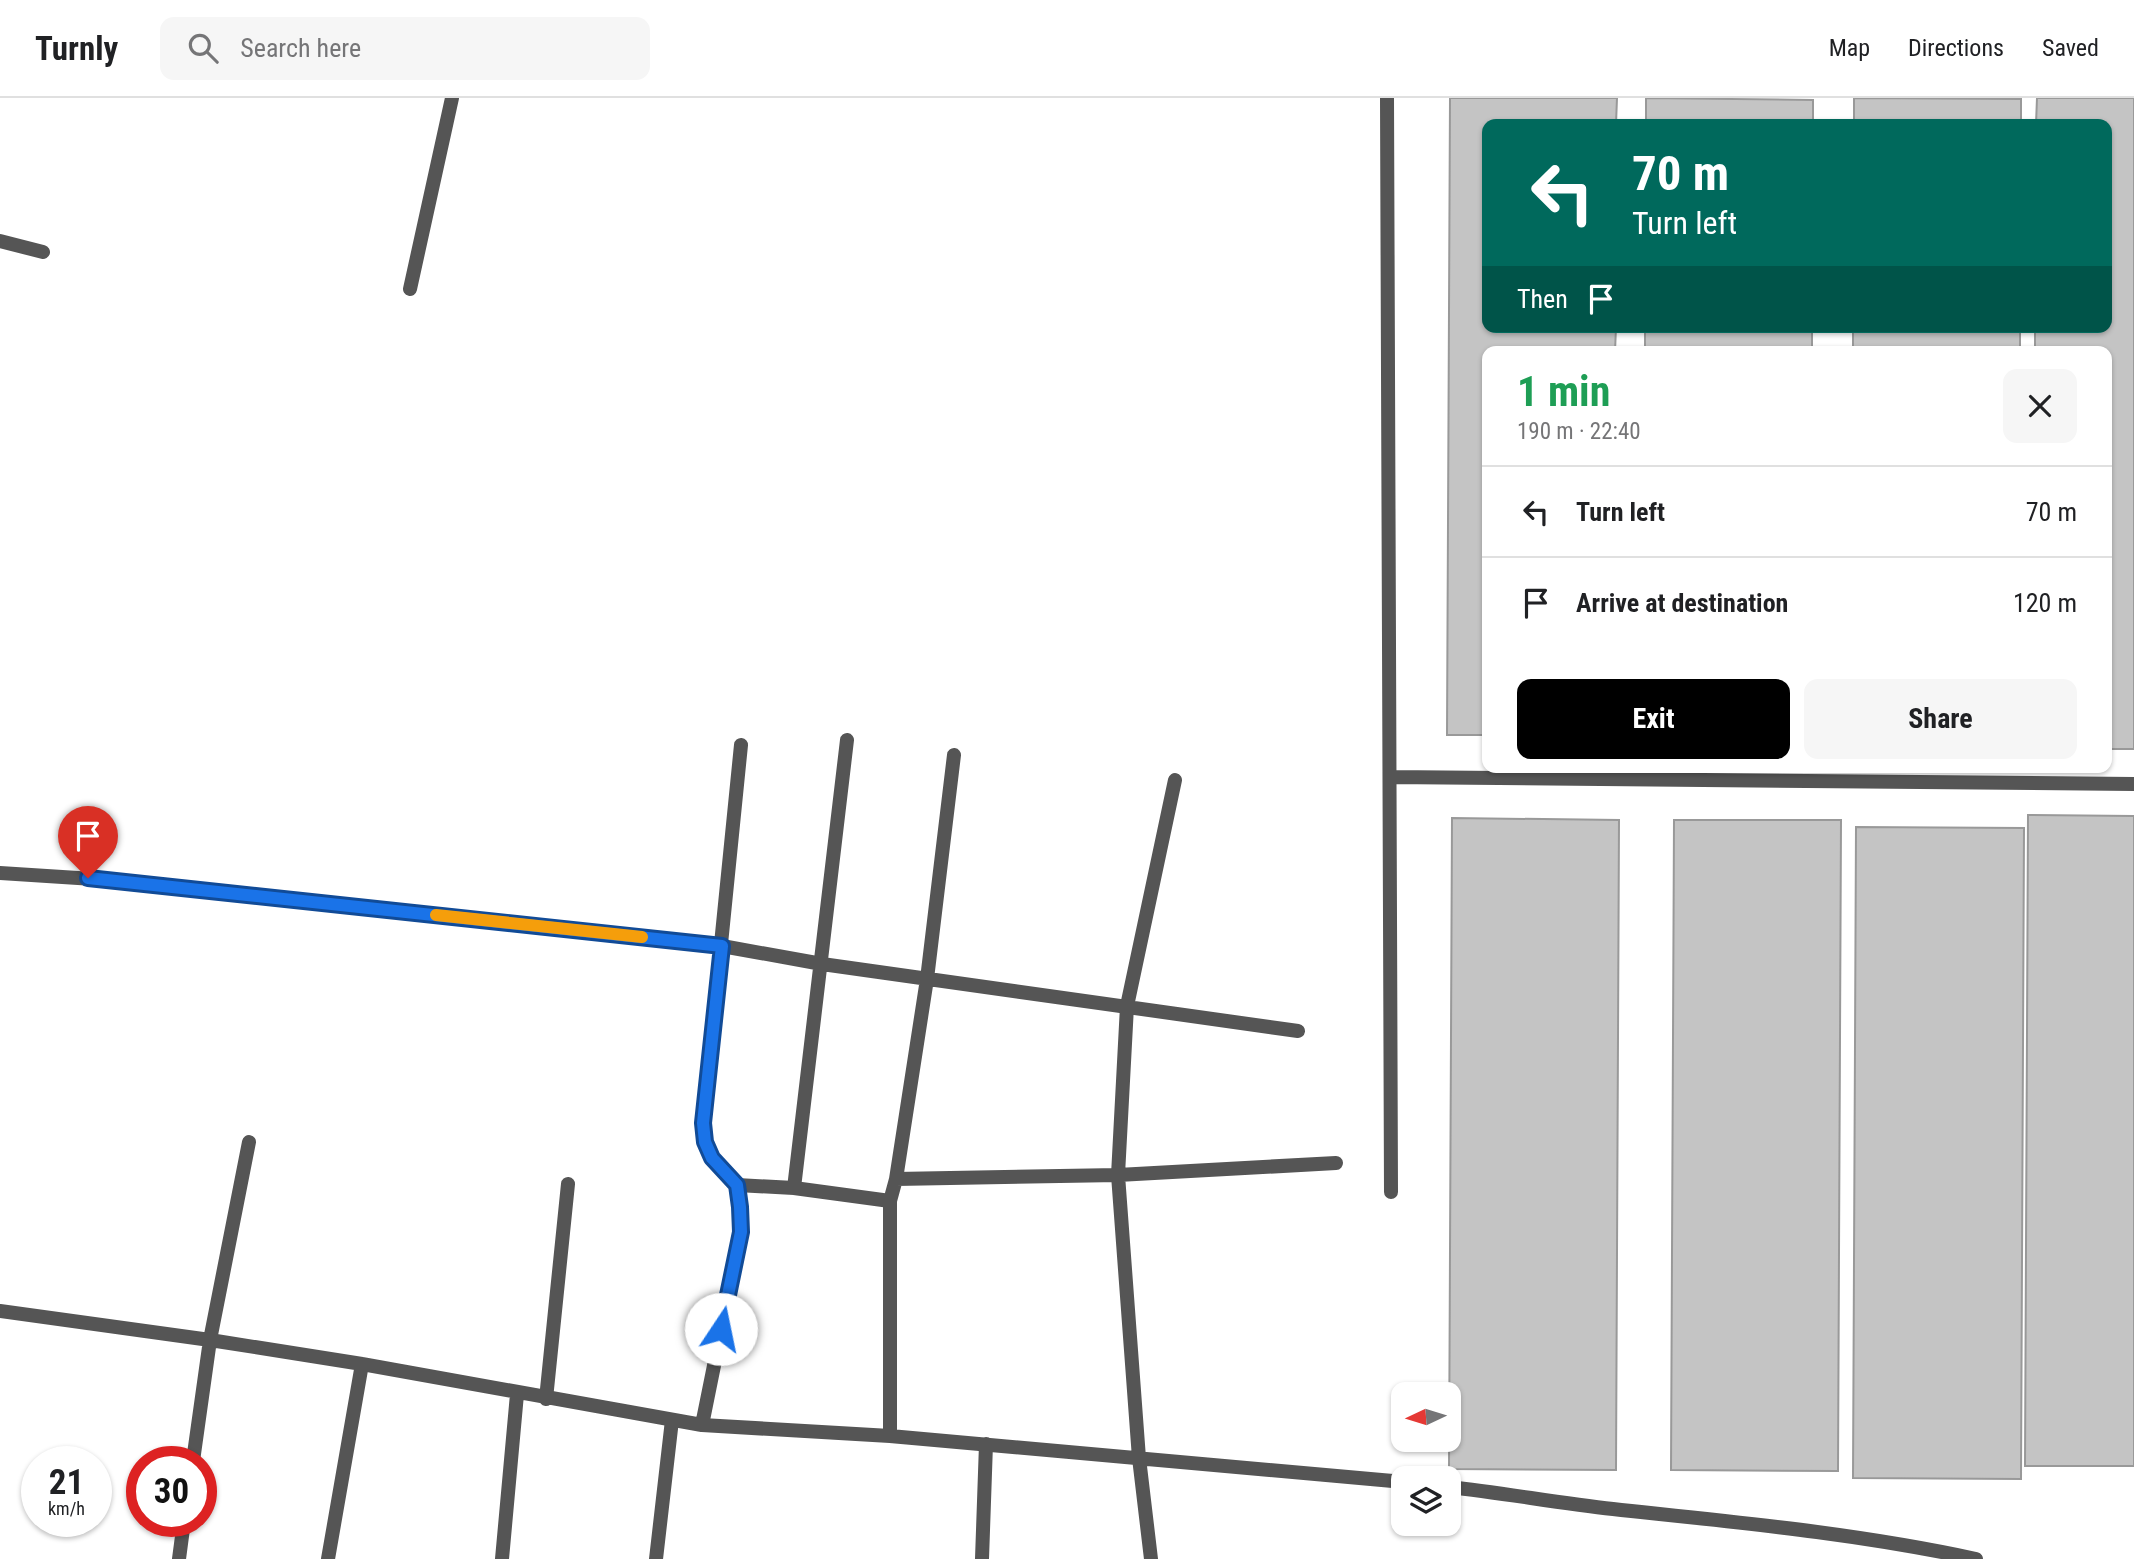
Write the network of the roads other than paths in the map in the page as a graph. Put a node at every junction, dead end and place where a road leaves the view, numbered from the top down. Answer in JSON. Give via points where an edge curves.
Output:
{"nodes":[{"id":1,"x":453,"y":98,"type":"edge"},
{"id":2,"x":1387,"y":98,"type":"edge"},
{"id":3,"x":0,"y":241,"type":"edge"},
{"id":4,"x":43,"y":252,"type":"dead end"},
{"id":5,"x":410,"y":289,"type":"dead end"},
{"id":6,"x":847,"y":740,"type":"dead end"},
{"id":7,"x":741,"y":746,"type":"dead end"},
{"id":8,"x":954,"y":755,"type":"dead end"},
{"id":9,"x":1390,"y":777,"type":"junction"},
{"id":10,"x":1175,"y":780,"type":"dead end"},
{"id":11,"x":2134,"y":784,"type":"edge"},
{"id":12,"x":0,"y":873,"type":"edge"},
{"id":13,"x":722,"y":946,"type":"junction"},
{"id":14,"x":822,"y":964,"type":"junction"},
{"id":15,"x":927,"y":979,"type":"junction"},
{"id":16,"x":1127,"y":1006,"type":"junction"},
{"id":17,"x":1298,"y":1031,"type":"dead end"},
{"id":18,"x":249,"y":1142,"type":"dead end"},
{"id":19,"x":1336,"y":1163,"type":"dead end"},
{"id":20,"x":1118,"y":1175,"type":"junction"},
{"id":21,"x":896,"y":1179,"type":"junction"},
{"id":22,"x":568,"y":1184,"type":"dead end"},
{"id":23,"x":737,"y":1185,"type":"junction"},
{"id":24,"x":794,"y":1188,"type":"junction"},
{"id":25,"x":1391,"y":1192,"type":"dead end"},
{"id":26,"x":890,"y":1201,"type":"junction"},
{"id":27,"x":0,"y":1311,"type":"edge"},
{"id":28,"x":210,"y":1340,"type":"junction"},
{"id":29,"x":362,"y":1364,"type":"junction"},
{"id":30,"x":517,"y":1394,"type":"junction"},
{"id":31,"x":546,"y":1399,"type":"junction"},
{"id":32,"x":672,"y":1420,"type":"junction"},
{"id":33,"x":702,"y":1425,"type":"junction"},
{"id":34,"x":890,"y":1436,"type":"junction"},
{"id":35,"x":986,"y":1444,"type":"junction"},
{"id":36,"x":194,"y":1446,"type":"edge"},
{"id":37,"x":1139,"y":1458,"type":"junction"},
{"id":38,"x":1391,"y":1481,"type":"edge"},
{"id":39,"x":1461,"y":1489,"type":"edge"},
{"id":40,"x":182,"y":1537,"type":"edge"},
{"id":41,"x":179,"y":1559,"type":"edge"},
{"id":42,"x":328,"y":1559,"type":"edge"},
{"id":43,"x":502,"y":1559,"type":"edge"},
{"id":44,"x":656,"y":1559,"type":"edge"},
{"id":45,"x":982,"y":1559,"type":"edge"},
{"id":46,"x":1151,"y":1559,"type":"edge"},
{"id":47,"x":1976,"y":1559,"type":"edge"}],
"edges":[{"from":1,"to":5,"type":"street"},
{"from":2,"to":9,"type":"street"},
{"from":3,"to":4,"type":"street"},
{"from":6,"to":14,"type":"street"},
{"from":7,"to":13,"type":"street"},
{"from":8,"to":15,"type":"street"},
{"from":9,"to":11,"type":"street"},
{"from":9,"to":25,"type":"street"},
{"from":10,"to":16,"type":"street"},
{"from":12,"to":13,"type":"street","via":[[109,880]]},
{"from":13,"to":14,"type":"street"},
{"from":13,"to":23,"type":"street","via":[[703,1123],[712,1158]]},
{"from":14,"to":15,"type":"street"},
{"from":14,"to":24,"type":"street"},
{"from":15,"to":16,"type":"street"},
{"from":15,"to":21,"type":"street"},
{"from":16,"to":17,"type":"street"},
{"from":16,"to":20,"type":"street"},
{"from":18,"to":28,"type":"street"},
{"from":19,"to":20,"type":"street"},
{"from":20,"to":21,"type":"street"},
{"from":20,"to":37,"type":"street"},
{"from":21,"to":26,"type":"street"},
{"from":22,"to":31,"type":"street"},
{"from":23,"to":24,"type":"street"},
{"from":23,"to":33,"type":"street","via":[[741,1232]]},
{"from":24,"to":26,"type":"street"},
{"from":26,"to":34,"type":"street"},
{"from":27,"to":28,"type":"street"},
{"from":28,"to":29,"type":"street"},
{"from":28,"to":36,"type":"street"},
{"from":29,"to":30,"type":"street"},
{"from":29,"to":42,"type":"street"},
{"from":30,"to":31,"type":"street"},
{"from":30,"to":43,"type":"street"},
{"from":31,"to":32,"type":"street"},
{"from":32,"to":33,"type":"street"},
{"from":32,"to":44,"type":"street"},
{"from":33,"to":34,"type":"street"},
{"from":34,"to":35,"type":"street"},
{"from":35,"to":37,"type":"street"},
{"from":35,"to":45,"type":"street"},
{"from":37,"to":38,"type":"street"},
{"from":37,"to":46,"type":"street"},
{"from":39,"to":47,"type":"street","via":[[1817,1531]]},
{"from":40,"to":41,"type":"street"}]}
